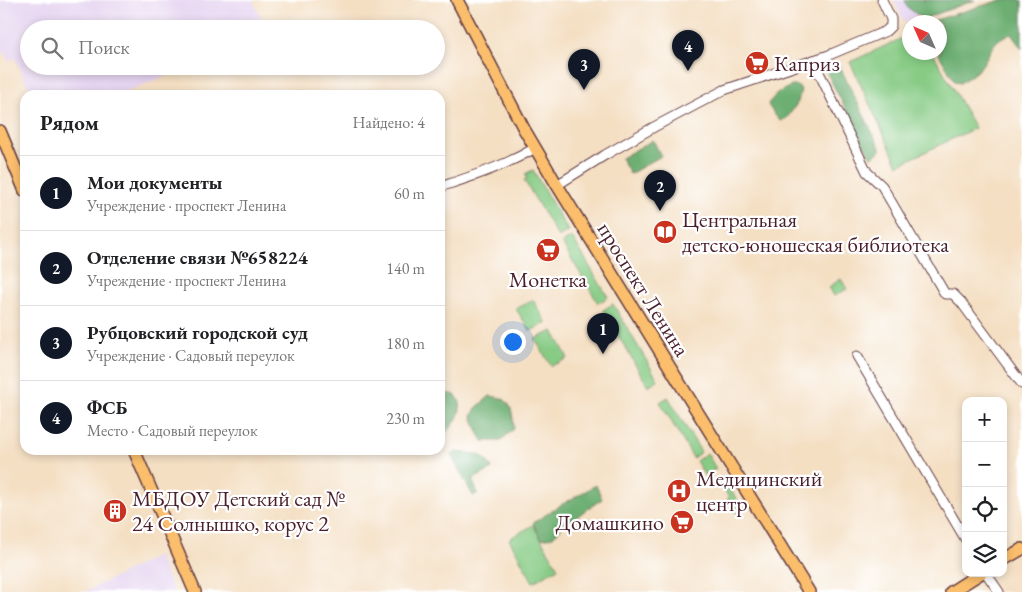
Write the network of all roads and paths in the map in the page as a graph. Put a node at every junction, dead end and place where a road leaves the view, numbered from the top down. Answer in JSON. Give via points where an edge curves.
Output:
{"nodes":[{"id":1,"x":458,"y":0,"type":"edge"},
{"id":2,"x":882,"y":0,"type":"edge"},
{"id":3,"x":813,"y":60,"type":"junction"},
{"id":4,"x":0,"y":131,"type":"edge"},
{"id":5,"x":535,"y":148,"type":"junction"},
{"id":6,"x":20,"y":179,"type":"edge"},
{"id":7,"x":445,"y":185,"type":"edge"},
{"id":8,"x":557,"y":185,"type":"junction"},
{"id":9,"x":857,"y":356,"type":"dead end"},
{"id":10,"x":1022,"y":384,"type":"edge"},
{"id":11,"x":136,"y":455,"type":"edge"},
{"id":12,"x":962,"y":533,"type":"edge"},
{"id":13,"x":1022,"y":549,"type":"edge"},
{"id":14,"x":1007,"y":558,"type":"edge"},
{"id":15,"x":975,"y":577,"type":"edge"},
{"id":16,"x":989,"y":577,"type":"edge"},
{"id":17,"x":195,"y":592,"type":"edge"},
{"id":18,"x":809,"y":592,"type":"edge"},
{"id":19,"x":951,"y":592,"type":"edge"},
{"id":20,"x":999,"y":592,"type":"edge"}],
"edges":[{"from":1,"to":5,"type":"main road","name":"проспект Ленина"},
{"from":2,"to":3,"type":"street","via":[[891,19],[891,26],[886,31]]},
{"from":3,"to":8,"type":"street","via":[[724,90]]},
{"from":3,"to":10,"type":"street","via":[[867,172],[882,186],[945,294],[953,294],[961,302]]},
{"from":4,"to":6,"type":"main road"},
{"from":5,"to":7,"type":"street","via":[[497,167]]},
{"from":5,"to":8,"type":"main road","name":"проспект Ленина"},
{"from":8,"to":18,"type":"main road","name":"проспект Ленина"},
{"from":9,"to":12,"type":"street"},
{"from":11,"to":17,"type":"main road"},
{"from":13,"to":14,"type":"main road"},
{"from":15,"to":19,"type":"main road"},
{"from":16,"to":20,"type":"street"}]}
